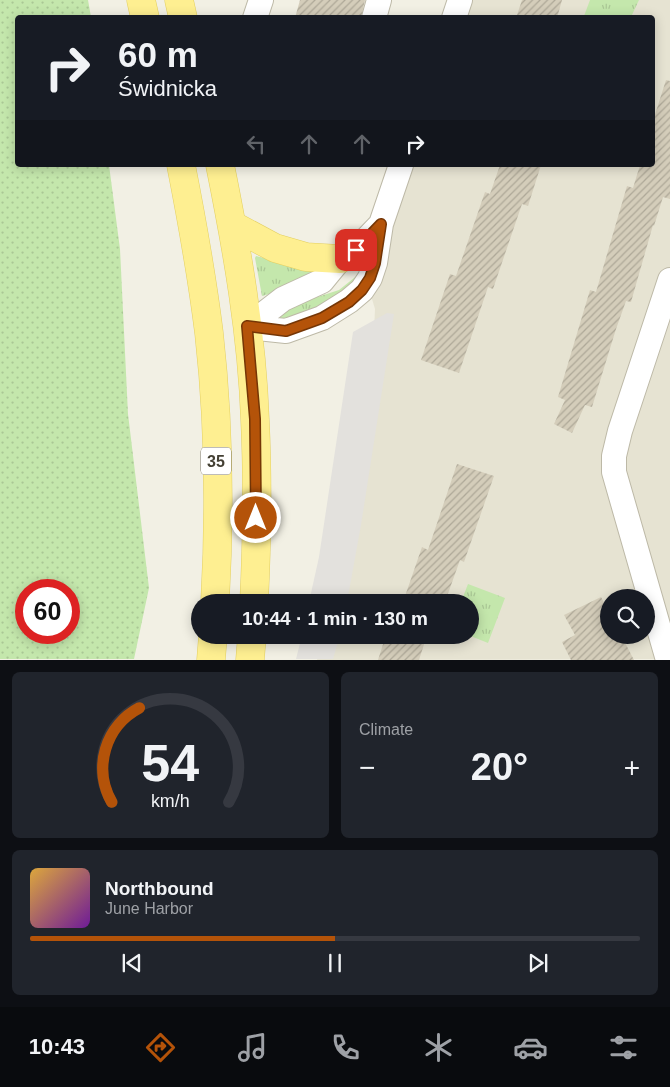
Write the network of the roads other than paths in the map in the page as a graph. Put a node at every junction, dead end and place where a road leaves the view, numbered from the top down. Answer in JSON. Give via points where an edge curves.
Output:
{"nodes":[{"id":1,"x":141,"y":0,"type":"edge"},
{"id":2,"x":179,"y":0,"type":"edge"},
{"id":3,"x":261,"y":0,"type":"edge"},
{"id":4,"x":379,"y":0,"type":"edge"},
{"id":5,"x":460,"y":0,"type":"edge"},
{"id":6,"x":145,"y":15,"type":"edge"},
{"id":7,"x":182,"y":15,"type":"edge"},
{"id":8,"x":257,"y":15,"type":"edge"},
{"id":9,"x":375,"y":15,"type":"edge"},
{"id":10,"x":455,"y":15,"type":"edge"},
{"id":11,"x":181,"y":167,"type":"edge"},
{"id":12,"x":220,"y":167,"type":"edge"},
{"id":13,"x":400,"y":167,"type":"edge"},
{"id":14,"x":381,"y":224,"type":"junction"},
{"id":15,"x":232,"y":225,"type":"junction"},
{"id":16,"x":340,"y":258,"type":"junction"},
{"id":17,"x":670,"y":280,"type":"edge"},
{"id":18,"x":247,"y":326,"type":"junction"},
{"id":19,"x":209,"y":334,"type":"junction"},
{"id":20,"x":215,"y":594,"type":"edge"},
{"id":21,"x":254,"y":594,"type":"edge"},
{"id":22,"x":212,"y":644,"type":"edge"},
{"id":23,"x":251,"y":644,"type":"edge"},
{"id":24,"x":211,"y":660,"type":"edge"},
{"id":25,"x":250,"y":660,"type":"edge"},
{"id":26,"x":668,"y":660,"type":"edge"}],
"edges":[{"from":1,"to":6,"type":"main road"},
{"from":2,"to":7,"type":"main road"},
{"from":3,"to":8,"type":"street"},
{"from":4,"to":9,"type":"street"},
{"from":5,"to":10,"type":"street"},
{"from":11,"to":19,"type":"main road","number":"35"},
{"from":12,"to":15,"type":"main road","number":"35"},
{"from":13,"to":14,"type":"street"},
{"from":14,"to":16,"type":"street","via":[[356,250]]},
{"from":14,"to":18,"type":"street","via":[[370,278],[349,302],[322,318],[286,331]]},
{"from":15,"to":16,"type":"main road","via":[[275,248],[306,257]]},
{"from":15,"to":18,"type":"main road","number":"35"},
{"from":16,"to":18,"type":"street","via":[[322,281],[282,299]]},
{"from":17,"to":26,"type":"street","via":[[614,456],[614,472]]},
{"from":18,"to":19,"type":"main road"},
{"from":18,"to":21,"type":"main road","number":"35","via":[[257,485]]},
{"from":19,"to":20,"type":"main road","number":"35","via":[[216,420]]},
{"from":22,"to":24,"type":"main road"},
{"from":23,"to":25,"type":"main road"}]}
